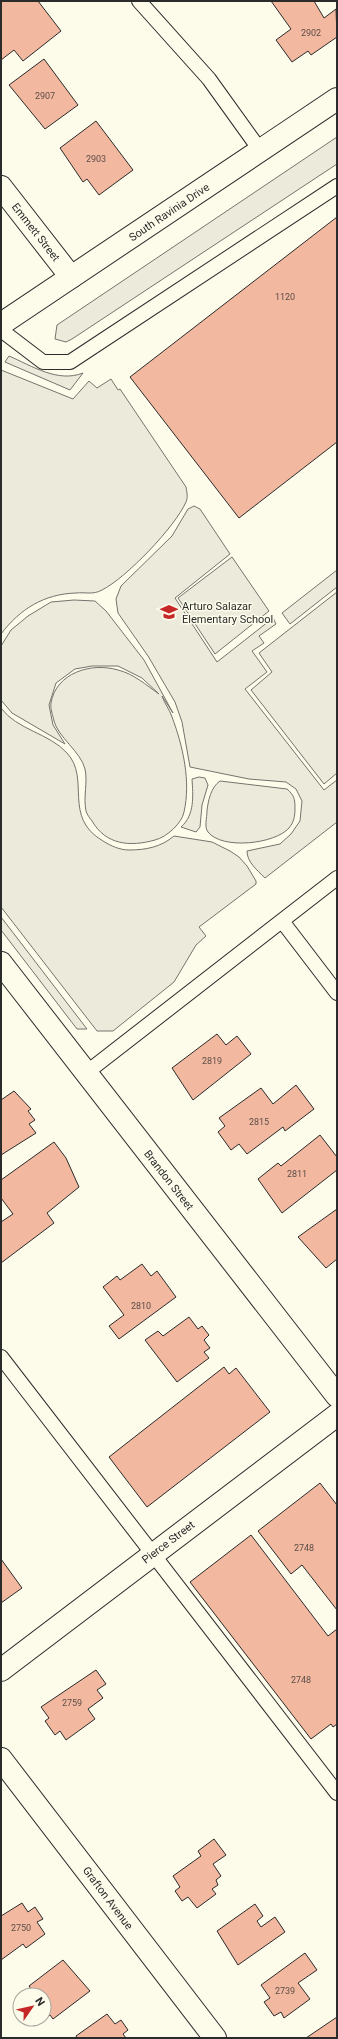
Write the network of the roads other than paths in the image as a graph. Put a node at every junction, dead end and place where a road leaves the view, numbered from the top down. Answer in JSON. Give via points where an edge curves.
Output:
{"nodes":[{"id":1,"x":139,"y":1,"type":"edge"},
{"id":2,"x":337,"y":99,"type":"edge"},
{"id":3,"x":260,"y":150,"type":"junction"},
{"id":4,"x":337,"y":186,"type":"edge"},
{"id":5,"x":1,"y":187,"type":"edge"},
{"id":6,"x":71,"y":277,"type":"junction"},
{"id":7,"x":1,"y":324,"type":"edge"},
{"id":8,"x":1,"y":330,"type":"edge"},
{"id":9,"x":337,"y":878,"type":"edge"},
{"id":10,"x":282,"y":921,"type":"junction"},
{"id":11,"x":1,"y":963,"type":"edge"},
{"id":12,"x":337,"y":993,"type":"edge"},
{"id":13,"x":86,"y":1073,"type":"junction"},
{"id":14,"x":1,"y":1357,"type":"edge"},
{"id":15,"x":337,"y":1396,"type":"edge"},
{"id":16,"x":337,"y":1415,"type":"edge"},
{"id":17,"x":152,"y":1554,"type":"junction"},
{"id":18,"x":1,"y":1670,"type":"edge"},
{"id":19,"x":1,"y":1759,"type":"edge"},
{"id":20,"x":337,"y":1793,"type":"edge"},
{"id":21,"x":215,"y":2038,"type":"edge"}],
"edges":[{"from":1,"to":3,"type":"lane","via":[[209,79]]},
{"from":2,"to":3,"type":"street","name":"South Ravinia Drive"},
{"from":3,"to":6,"type":"street","name":"South Ravinia Drive"},
{"from":4,"to":8,"type":"lane","via":[[70,362],[43,362]]},
{"from":5,"to":6,"type":"street","name":"Emmett Street"},
{"from":6,"to":7,"type":"street","name":"South Ravinia Drive"},
{"from":9,"to":10,"type":"lane"},
{"from":10,"to":12,"type":"lane"},
{"from":10,"to":13,"type":"lane"},
{"from":11,"to":13,"type":"street","name":"Brandon Street"},
{"from":13,"to":15,"type":"street","name":"Brandon Street"},
{"from":14,"to":17,"type":"lane"},
{"from":16,"to":17,"type":"street","name":"Pierce Street"},
{"from":17,"to":18,"type":"street","name":"Pierce Street"},
{"from":17,"to":20,"type":"lane"},
{"from":19,"to":21,"type":"street","name":"Grafton Avenue"}]}
